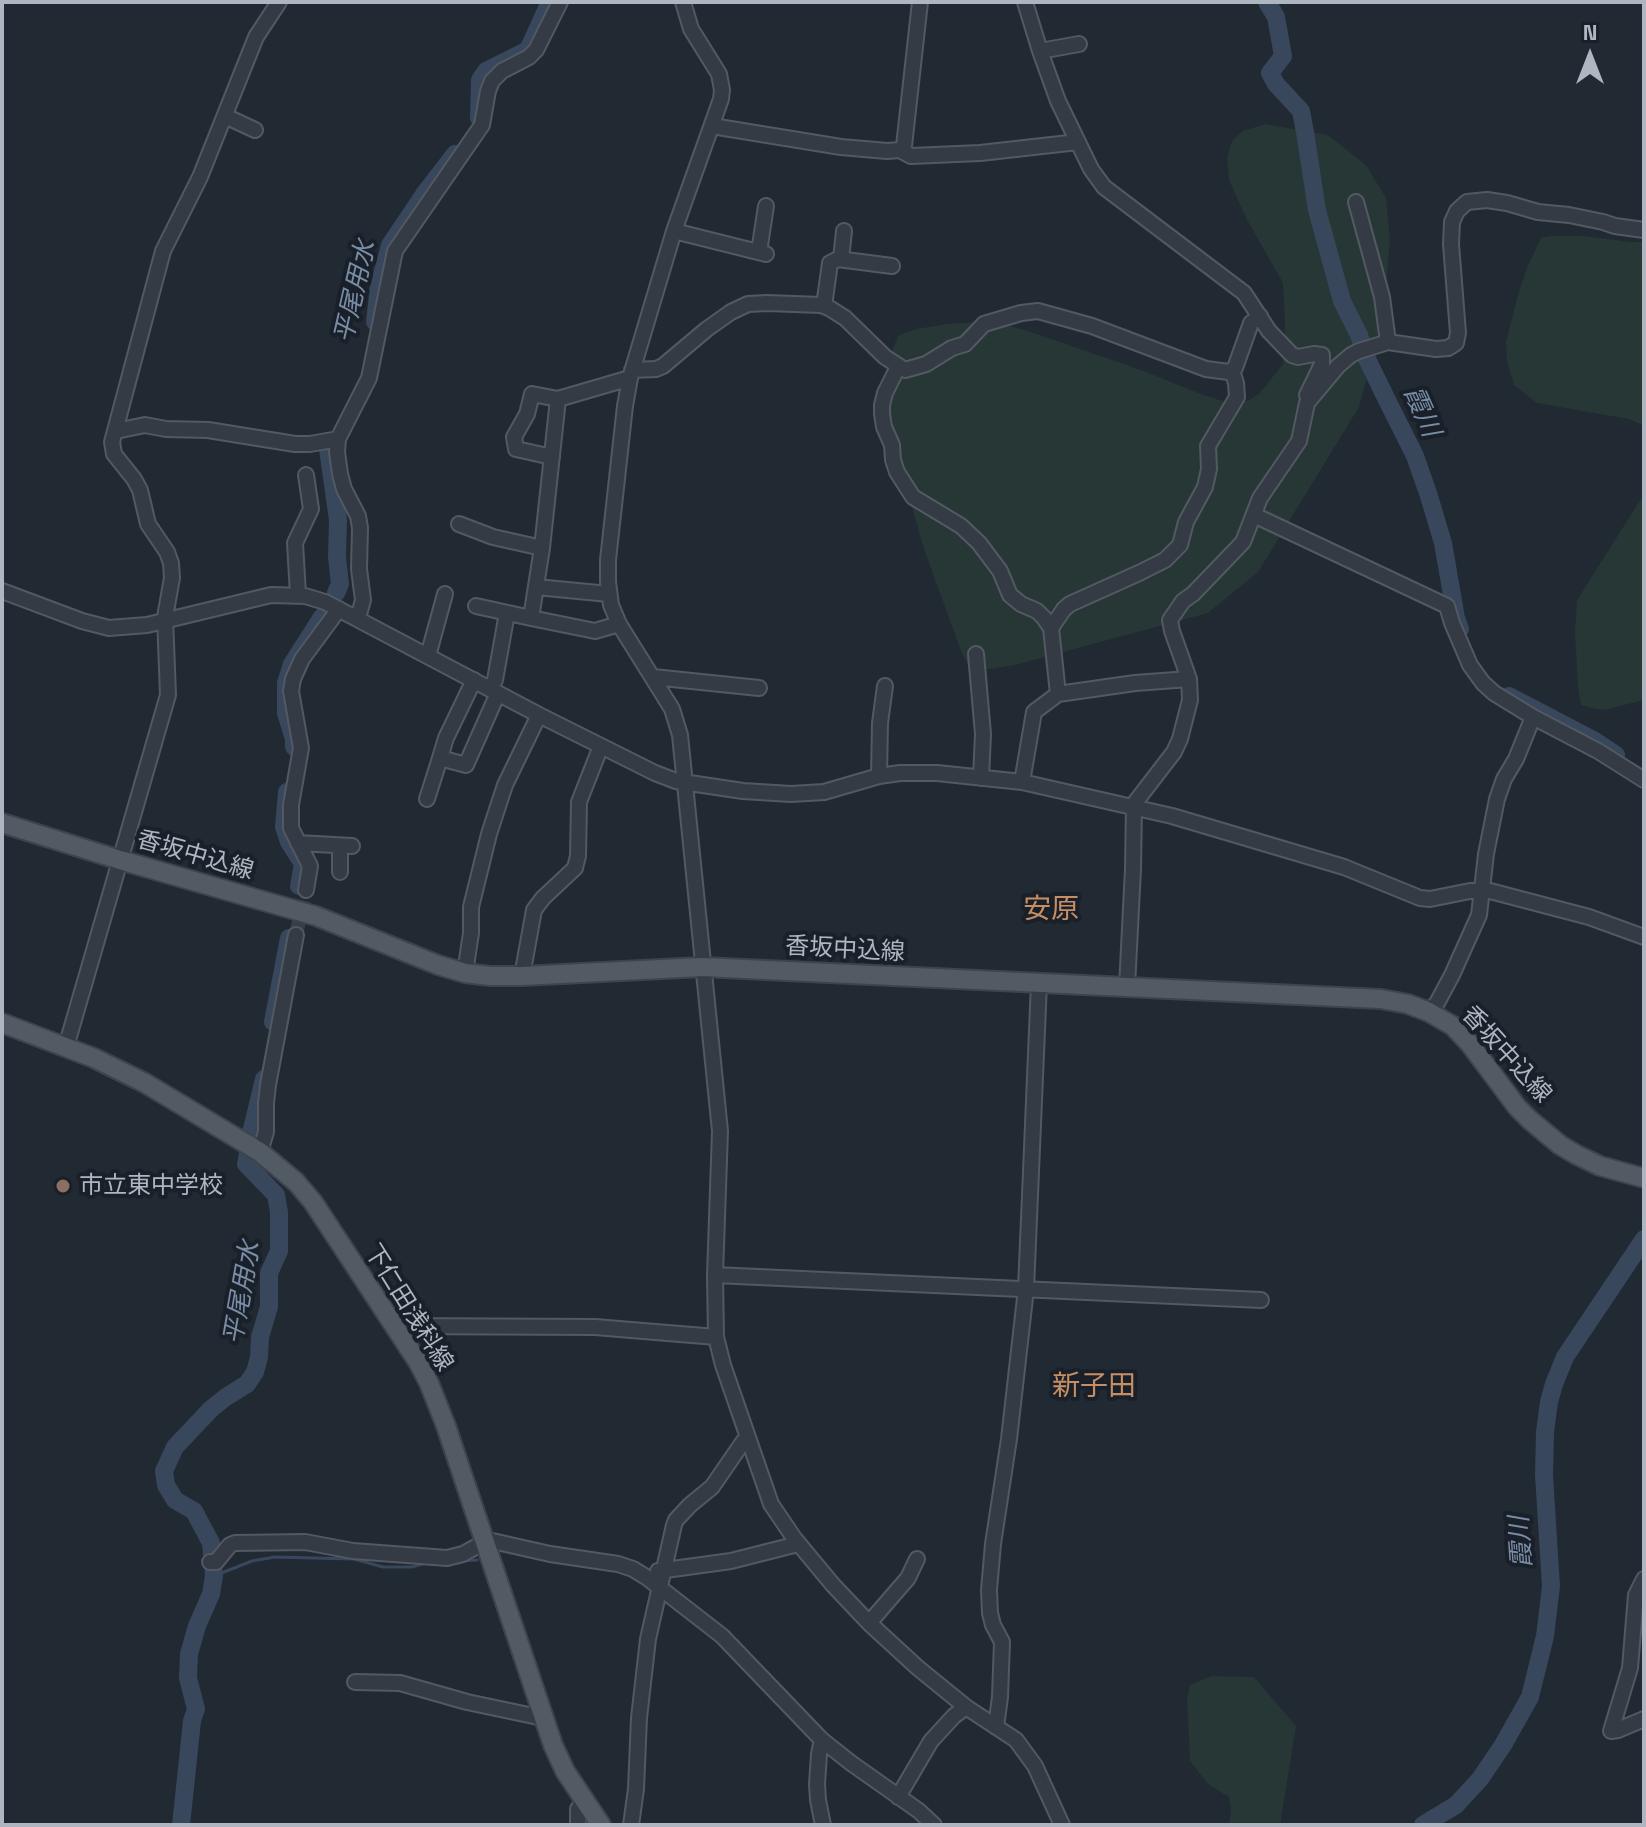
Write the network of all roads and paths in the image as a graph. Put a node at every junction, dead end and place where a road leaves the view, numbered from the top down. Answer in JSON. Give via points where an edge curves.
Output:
{"nodes":[{"id":1,"x":279,"y":2,"type":"edge"},
{"id":2,"x":560,"y":2,"type":"edge"},
{"id":3,"x":683,"y":2,"type":"edge"},
{"id":4,"x":920,"y":2,"type":"edge"},
{"id":5,"x":1025,"y":2,"type":"edge"},
{"id":6,"x":1079,"y":44,"type":"dead end"},
{"id":7,"x":1040,"y":51,"type":"junction"},
{"id":8,"x":225,"y":116,"type":"junction"},
{"id":9,"x":712,"y":126,"type":"junction"},
{"id":10,"x":255,"y":130,"type":"dead end"},
{"id":11,"x":1078,"y":142,"type":"junction"},
{"id":12,"x":900,"y":150,"type":"junction"},
{"id":13,"x":1356,"y":202,"type":"dead end"},
{"id":14,"x":766,"y":206,"type":"dead end"},
{"id":15,"x":1644,"y":220,"type":"edge"},
{"id":16,"x":1615,"y":226,"type":"junction"},
{"id":17,"x":1644,"y":230,"type":"edge"},
{"id":18,"x":674,"y":231,"type":"junction"},
{"id":19,"x":844,"y":231,"type":"dead end"},
{"id":20,"x":841,"y":259,"type":"junction"},
{"id":21,"x":892,"y":266,"type":"dead end"},
{"id":22,"x":824,"y":306,"type":"junction"},
{"id":23,"x":1260,"y":316,"type":"junction"},
{"id":24,"x":1388,"y":342,"type":"junction"},
{"id":25,"x":898,"y":367,"type":"junction"},
{"id":26,"x":1232,"y":371,"type":"junction"},
{"id":27,"x":631,"y":374,"type":"junction"},
{"id":28,"x":558,"y":399,"type":"junction"},
{"id":29,"x":1307,"y":403,"type":"junction"},
{"id":30,"x":116,"y":431,"type":"junction"},
{"id":31,"x":338,"y":439,"type":"junction"},
{"id":32,"x":552,"y":457,"type":"junction"},
{"id":33,"x":306,"y":475,"type":"dead end"},
{"id":34,"x":1254,"y":515,"type":"junction"},
{"id":35,"x":459,"y":524,"type":"dead end"},
{"id":36,"x":542,"y":548,"type":"junction"},
{"id":37,"x":536,"y":587,"type":"junction"},
{"id":38,"x":2,"y":591,"type":"edge"},
{"id":39,"x":298,"y":594,"type":"junction"},
{"id":40,"x":445,"y":594,"type":"dead end"},
{"id":41,"x":609,"y":594,"type":"junction"},
{"id":42,"x":476,"y":606,"type":"dead end"},
{"id":43,"x":339,"y":609,"type":"junction"},
{"id":44,"x":507,"y":613,"type":"junction"},
{"id":45,"x":354,"y":617,"type":"junction"},
{"id":46,"x":531,"y":618,"type":"junction"},
{"id":47,"x":166,"y":621,"type":"junction"},
{"id":48,"x":619,"y":624,"type":"junction"},
{"id":49,"x":1051,"y":628,"type":"junction"},
{"id":50,"x":976,"y":654,"type":"dead end"},
{"id":51,"x":428,"y":656,"type":"junction"},
{"id":52,"x":653,"y":677,"type":"junction"},
{"id":53,"x":1189,"y":679,"type":"junction"},
{"id":54,"x":474,"y":680,"type":"junction"},
{"id":55,"x":885,"y":686,"type":"dead end"},
{"id":56,"x":759,"y":688,"type":"dead end"},
{"id":57,"x":494,"y":691,"type":"junction"},
{"id":58,"x":1058,"y":694,"type":"junction"},
{"id":59,"x":539,"y":715,"type":"junction"},
{"id":60,"x":1533,"y":717,"type":"junction"},
{"id":61,"x":601,"y":746,"type":"junction"},
{"id":62,"x":440,"y":758,"type":"junction"},
{"id":63,"x":879,"y":776,"type":"junction"},
{"id":64,"x":981,"y":778,"type":"junction"},
{"id":65,"x":1644,"y":780,"type":"edge"},
{"id":66,"x":684,"y":782,"type":"junction"},
{"id":67,"x":1022,"y":782,"type":"junction"},
{"id":68,"x":427,"y":799,"type":"dead end"},
{"id":69,"x":1134,"y":807,"type":"junction"},
{"id":70,"x":2,"y":823,"type":"edge"},
{"id":71,"x":298,"y":843,"type":"junction"},
{"id":72,"x":120,"y":860,"type":"junction"},
{"id":73,"x":340,"y":872,"type":"dead end"},
{"id":74,"x":306,"y":890,"type":"tunnel mouth"},
{"id":75,"x":1481,"y":890,"type":"junction"},
{"id":76,"x":296,"y":935,"type":"tunnel mouth"},
{"id":77,"x":1644,"y":937,"type":"edge"},
{"id":78,"x":702,"y":967,"type":"junction"},
{"id":79,"x":465,"y":973,"type":"junction"},
{"id":80,"x":522,"y":976,"type":"junction"},
{"id":81,"x":1039,"y":983,"type":"junction"},
{"id":82,"x":1127,"y":987,"type":"junction"},
{"id":83,"x":1429,"y":1012,"type":"junction"},
{"id":84,"x":2,"y":1023,"type":"edge"},
{"id":85,"x":66,"y":1047,"type":"junction"},
{"id":86,"x":260,"y":1152,"type":"junction"},
{"id":87,"x":1644,"y":1178,"type":"edge"},
{"id":88,"x":715,"y":1275,"type":"junction"},
{"id":89,"x":1026,"y":1289,"type":"junction"},
{"id":90,"x":1261,"y":1300,"type":"dead end"},
{"id":91,"x":394,"y":1326,"type":"junction"},
{"id":92,"x":716,"y":1337,"type":"junction"},
{"id":93,"x":748,"y":1438,"type":"junction"},
{"id":94,"x":485,"y":1541,"type":"junction"},
{"id":95,"x":798,"y":1544,"type":"junction"},
{"id":96,"x":917,"y":1559,"type":"dead end"},
{"id":97,"x":213,"y":1562,"type":"dead end"},
{"id":98,"x":633,"y":1569,"type":"junction"},
{"id":99,"x":663,"y":1572,"type":"junction"},
{"id":100,"x":1644,"y":1579,"type":"edge"},
{"id":101,"x":659,"y":1588,"type":"junction"},
{"id":102,"x":869,"y":1623,"type":"junction"},
{"id":103,"x":1639,"y":1639,"type":"edge"},
{"id":104,"x":355,"y":1682,"type":"dead end"},
{"id":105,"x":966,"y":1707,"type":"junction"},
{"id":106,"x":543,"y":1718,"type":"junction"},
{"id":107,"x":1644,"y":1719,"type":"edge"},
{"id":108,"x":996,"y":1727,"type":"junction"},
{"id":109,"x":822,"y":1740,"type":"junction"},
{"id":110,"x":898,"y":1797,"type":"junction"},
{"id":111,"x":585,"y":1801,"type":"junction"},
{"id":112,"x":578,"y":1825,"type":"edge"},
{"id":113,"x":601,"y":1825,"type":"edge"},
{"id":114,"x":631,"y":1825,"type":"edge"},
{"id":115,"x":823,"y":1825,"type":"edge"},
{"id":116,"x":934,"y":1825,"type":"edge"},
{"id":117,"x":1062,"y":1825,"type":"edge"}],
"edges":[{"from":1,"to":8,"type":"street","via":[[256,37]]},
{"from":2,"to":31,"type":"street","via":[[536,50],[492,81],[482,125],[395,251],[369,378]]},
{"from":3,"to":9,"type":"street","via":[[691,29],[721,82]]},
{"from":4,"to":12,"type":"street"},
{"from":5,"to":7,"type":"street"},
{"from":6,"to":7,"type":"street"},
{"from":7,"to":11,"type":"street"},
{"from":8,"to":10,"type":"street"},
{"from":8,"to":30,"type":"street","via":[[163,251]]},
{"from":9,"to":12,"type":"street","via":[[841,147]]},
{"from":9,"to":18,"type":"street"},
{"from":11,"to":12,"type":"street","via":[[980,153],[911,156]]},
{"from":11,"to":23,"type":"street","via":[[1104,187],[1244,293]]},
{"from":13,"to":24,"type":"street","via":[[1382,297]]},
{"from":14,"to":18,"type":"street","via":[[762,253]]},
{"from":15,"to":16,"type":"street"},
{"from":16,"to":17,"type":"street"},
{"from":16,"to":24,"type":"street","via":[[1507,203],[1467,202],[1452,222],[1456,343],[1436,349]]},
{"from":18,"to":27,"type":"street"},
{"from":19,"to":20,"type":"street"},
{"from":20,"to":21,"type":"street"},
{"from":20,"to":22,"type":"street","via":[[830,263]]},
{"from":22,"to":25,"type":"street","via":[[845,318]]},
{"from":22,"to":27,"type":"street","via":[[739,307],[663,366]]},
{"from":23,"to":26,"type":"street","via":[[1251,323]]},
{"from":23,"to":29,"type":"street","via":[[1292,355],[1322,355]]},
{"from":24,"to":29,"type":"street","via":[[1351,355]]},
{"from":25,"to":26,"type":"street","via":[[926,364],[965,344],[996,319],[1038,311],[1206,369]]},
{"from":25,"to":49,"type":"street","via":[[882,414],[906,488],[979,543],[1010,595],[1037,611]]},
{"from":26,"to":49,"type":"street","via":[[1237,397],[1208,446],[1205,487],[1180,545],[1165,560],[1070,604]]},
{"from":27,"to":28,"type":"street"},
{"from":27,"to":41,"type":"street","via":[[608,560]]},
{"from":28,"to":32,"type":"street"},
{"from":28,"to":32,"type":"street","via":[[532,394],[514,437],[516,449]]},
{"from":29,"to":34,"type":"street","via":[[1299,441]]},
{"from":30,"to":31,"type":"street","via":[[145,425],[295,444]]},
{"from":30,"to":47,"type":"street","via":[[114,454],[140,490],[148,524],[171,563]]},
{"from":31,"to":45,"type":"street","via":[[340,474],[360,528],[363,600]]},
{"from":32,"to":36,"type":"street"},
{"from":33,"to":39,"type":"street","via":[[311,509],[295,543]]},
{"from":34,"to":53,"type":"street","via":[[1243,542],[1170,620]]},
{"from":34,"to":60,"type":"street","via":[[1447,606],[1476,674],[1494,693]]},
{"from":35,"to":36,"type":"street"},
{"from":36,"to":37,"type":"street"},
{"from":37,"to":41,"type":"street"},
{"from":37,"to":46,"type":"street"},
{"from":38,"to":47,"type":"street","via":[[102,627]]},
{"from":39,"to":43,"type":"street"},
{"from":39,"to":47,"type":"street","via":[[261,596]]},
{"from":40,"to":51,"type":"street"},
{"from":41,"to":48,"type":"street"},
{"from":42,"to":44,"type":"street"},
{"from":43,"to":45,"type":"street"},
{"from":43,"to":71,"type":"street","via":[[293,679],[301,748],[291,828]]},
{"from":44,"to":46,"type":"street"},
{"from":44,"to":57,"type":"street"},
{"from":45,"to":51,"type":"street"},
{"from":46,"to":48,"type":"street","via":[[595,631]]},
{"from":47,"to":72,"type":"street","via":[[167,703]]},
{"from":48,"to":52,"type":"street"},
{"from":49,"to":58,"type":"street"},
{"from":50,"to":64,"type":"street"},
{"from":51,"to":54,"type":"street"},
{"from":52,"to":56,"type":"street"},
{"from":52,"to":66,"type":"street","via":[[676,718]]},
{"from":53,"to":58,"type":"street"},
{"from":53,"to":69,"type":"street","via":[[1190,700],[1180,739]]},
{"from":54,"to":57,"type":"street"},
{"from":54,"to":62,"type":"street"},
{"from":55,"to":63,"type":"street"},
{"from":57,"to":59,"type":"street"},
{"from":57,"to":62,"type":"street","via":[[466,765]]},
{"from":58,"to":67,"type":"street","via":[[1034,712]]},
{"from":59,"to":61,"type":"street"},
{"from":59,"to":79,"type":"street","via":[[505,785],[489,834],[471,907]]},
{"from":60,"to":65,"type":"street"},
{"from":60,"to":75,"type":"street","via":[[1497,799]]},
{"from":61,"to":66,"type":"street"},
{"from":61,"to":80,"type":"street","via":[[579,802],[577,862],[534,910]]},
{"from":62,"to":68,"type":"street"},
{"from":63,"to":64,"type":"street","via":[[917,772]]},
{"from":63,"to":66,"type":"street","via":[[808,794]]},
{"from":64,"to":67,"type":"street"},
{"from":66,"to":78,"type":"street"},
{"from":67,"to":69,"type":"street"},
{"from":69,"to":75,"type":"street","via":[[1344,867],[1420,898]]},
{"from":69,"to":82,"type":"street"},
{"from":70,"to":72,"type":"main road","name":"香坂中込線"},
{"from":71,"to":73,"type":"street","via":[[346,846]]},
{"from":71,"to":74,"type":"street","via":[[309,860]]},
{"from":72,"to":79,"type":"main road","name":"香坂中込線","via":[[316,916]]},
{"from":72,"to":85,"type":"street"},
{"from":75,"to":77,"type":"street"},
{"from":75,"to":83,"type":"street","via":[[1479,915],[1467,945]]},
{"from":76,"to":86,"type":"street"},
{"from":78,"to":80,"type":"main road","name":"香坂中込線"},
{"from":78,"to":81,"type":"main road","name":"香坂中込線"},
{"from":78,"to":88,"type":"street","via":[[720,1131]]},
{"from":79,"to":80,"type":"main road","name":"香坂中込線"},
{"from":81,"to":82,"type":"main road","name":"香坂中込線"},
{"from":81,"to":89,"type":"street"},
{"from":82,"to":83,"type":"main road","name":"香坂中込線","via":[[1381,999]]},
{"from":83,"to":87,"type":"main road","name":"香坂中込線","via":[[1462,1035],[1517,1107],[1560,1145],[1600,1166]]},
{"from":84,"to":85,"type":"main road","name":"下仁田浅科線"},
{"from":85,"to":86,"type":"main road","name":"下仁田浅科線","via":[[120,1070]]},
{"from":86,"to":91,"type":"main road","name":"下仁田浅科線","via":[[313,1202]]},
{"from":88,"to":89,"type":"street"},
{"from":88,"to":92,"type":"street"},
{"from":89,"to":90,"type":"street"},
{"from":89,"to":108,"type":"street","via":[[989,1590],[990,1613],[1002,1642]]},
{"from":91,"to":92,"type":"street","via":[[595,1327]]},
{"from":91,"to":94,"type":"main road","name":"下仁田浅科線","via":[[437,1401]]},
{"from":92,"to":93,"type":"street"},
{"from":93,"to":95,"type":"street","via":[[771,1504]]},
{"from":93,"to":99,"type":"street","via":[[712,1487],[676,1520]]},
{"from":94,"to":97,"type":"street","via":[[447,1558],[305,1542],[235,1543]]},
{"from":94,"to":98,"type":"street"},
{"from":94,"to":106,"type":"main road","name":"下仁田浅科線"},
{"from":95,"to":99,"type":"street"},
{"from":95,"to":102,"type":"street"},
{"from":96,"to":102,"type":"street","via":[[908,1578]]},
{"from":98,"to":99,"type":"street"},
{"from":98,"to":101,"type":"street"},
{"from":99,"to":101,"type":"street"},
{"from":100,"to":103,"type":"street","via":[[1636,1595]]},
{"from":101,"to":109,"type":"street","via":[[736,1649]]},
{"from":101,"to":114,"type":"street","via":[[644,1670]]},
{"from":102,"to":105,"type":"street"},
{"from":103,"to":107,"type":"street","via":[[1611,1731]]},
{"from":104,"to":106,"type":"street","via":[[400,1683]]},
{"from":105,"to":108,"type":"street"},
{"from":105,"to":110,"type":"street","via":[[931,1741]]},
{"from":106,"to":111,"type":"main road","name":"下仁田浅科線","via":[[565,1771]]},
{"from":108,"to":117,"type":"street","via":[[1032,1760]]},
{"from":109,"to":110,"type":"street"},
{"from":109,"to":115,"type":"street","via":[[817,1784]]},
{"from":110,"to":116,"type":"street"},
{"from":111,"to":112,"type":"street","via":[[578,1809]]},
{"from":111,"to":113,"type":"main road","name":"下仁田浅科線"}]}
